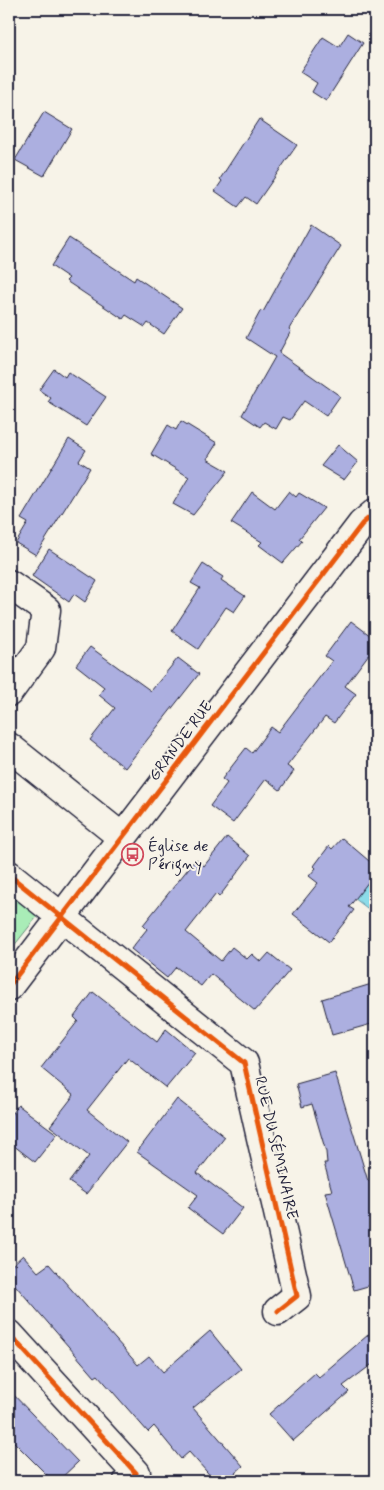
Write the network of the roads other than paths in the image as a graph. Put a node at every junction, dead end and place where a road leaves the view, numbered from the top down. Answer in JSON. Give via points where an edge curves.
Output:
{"nodes":[{"id":1,"x":375,"y":512,"type":"edge"},
{"id":2,"x":9,"y":584,"type":"edge"},
{"id":3,"x":9,"y":692,"type":"edge"},
{"id":4,"x":9,"y":747,"type":"edge"},
{"id":5,"x":123,"y":838,"type":"junction"},
{"id":6,"x":9,"y":874,"type":"edge"},
{"id":7,"x":62,"y":918,"type":"junction"},
{"id":8,"x":9,"y":986,"type":"edge"},
{"id":9,"x":278,"y":1310,"type":"dead end"},
{"id":10,"x":9,"y":1334,"type":"edge"},
{"id":11,"x":136,"y":1479,"type":"edge"}],
"edges":[{"from":1,"to":5,"type":"street","name":"GRANDE RUE","via":[[362,524]]},
{"from":2,"to":3,"type":"street","via":[[46,610],[41,648]]},
{"from":4,"to":5,"type":"street"},
{"from":5,"to":7,"type":"street","name":"GRANDE RUE"},
{"from":6,"to":7,"type":"street"},
{"from":7,"to":8,"type":"street","name":"GRANDE RUE"},
{"from":7,"to":9,"type":"street","name":"RUE DU SÉMINAIRE","via":[[244,1063],[297,1296]]},
{"from":10,"to":11,"type":"street"}]}
